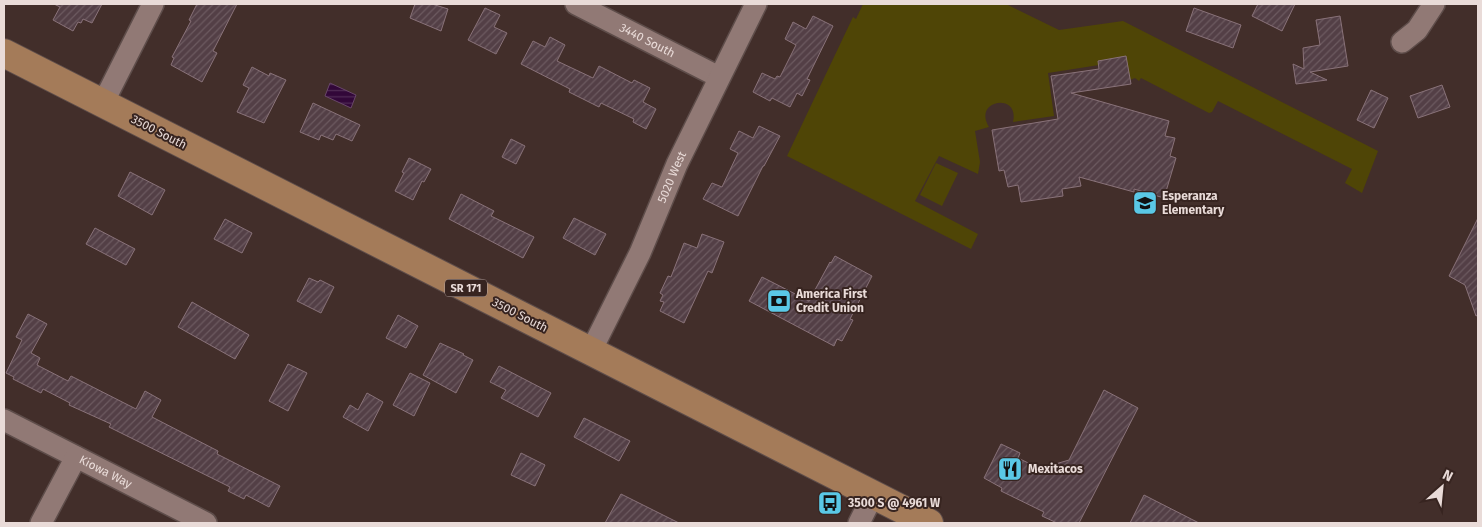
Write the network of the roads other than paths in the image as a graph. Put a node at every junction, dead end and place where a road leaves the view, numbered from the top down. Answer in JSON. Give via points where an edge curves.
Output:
{"nodes":[{"id":1,"x":153,"y":4,"type":"edge"},
{"id":2,"x":576,"y":4,"type":"edge"},
{"id":3,"x":756,"y":4,"type":"edge"},
{"id":4,"x":1434,"y":4,"type":"edge"},
{"id":5,"x":1402,"y":42,"type":"dead end"},
{"id":6,"x":4,"y":53,"type":"edge"},
{"id":7,"x":719,"y":77,"type":"junction"},
{"id":8,"x":102,"y":103,"type":"junction"},
{"id":9,"x":591,"y":352,"type":"junction"},
{"id":10,"x":4,"y":420,"type":"edge"},
{"id":11,"x":76,"y":456,"type":"junction"},
{"id":12,"x":873,"y":495,"type":"junction"},
{"id":13,"x":41,"y":523,"type":"edge"},
{"id":14,"x":206,"y":523,"type":"edge"},
{"id":15,"x":859,"y":523,"type":"edge"},
{"id":16,"x":929,"y":523,"type":"edge"}],
"edges":[{"from":1,"to":8,"type":"street"},
{"from":2,"to":7,"type":"street","name":"3440 South"},
{"from":3,"to":7,"type":"street","name":"5020 West"},
{"from":4,"to":5,"type":"street","via":[[1417,30]]},
{"from":6,"to":8,"type":"main road","name":"3500 South","number":"SR 171"},
{"from":7,"to":9,"type":"street","name":"5020 West"},
{"from":8,"to":9,"type":"main road","name":"3500 South","number":"SR 171"},
{"from":9,"to":12,"type":"main road","name":"3500 South","number":"SR 171"},
{"from":10,"to":11,"type":"street","name":"Kiowa Way"},
{"from":11,"to":13,"type":"street"},
{"from":11,"to":14,"type":"street","name":"Kiowa Way"},
{"from":12,"to":15,"type":"street"},
{"from":12,"to":16,"type":"main road","name":"3500 South","number":"SR 171"}]}
